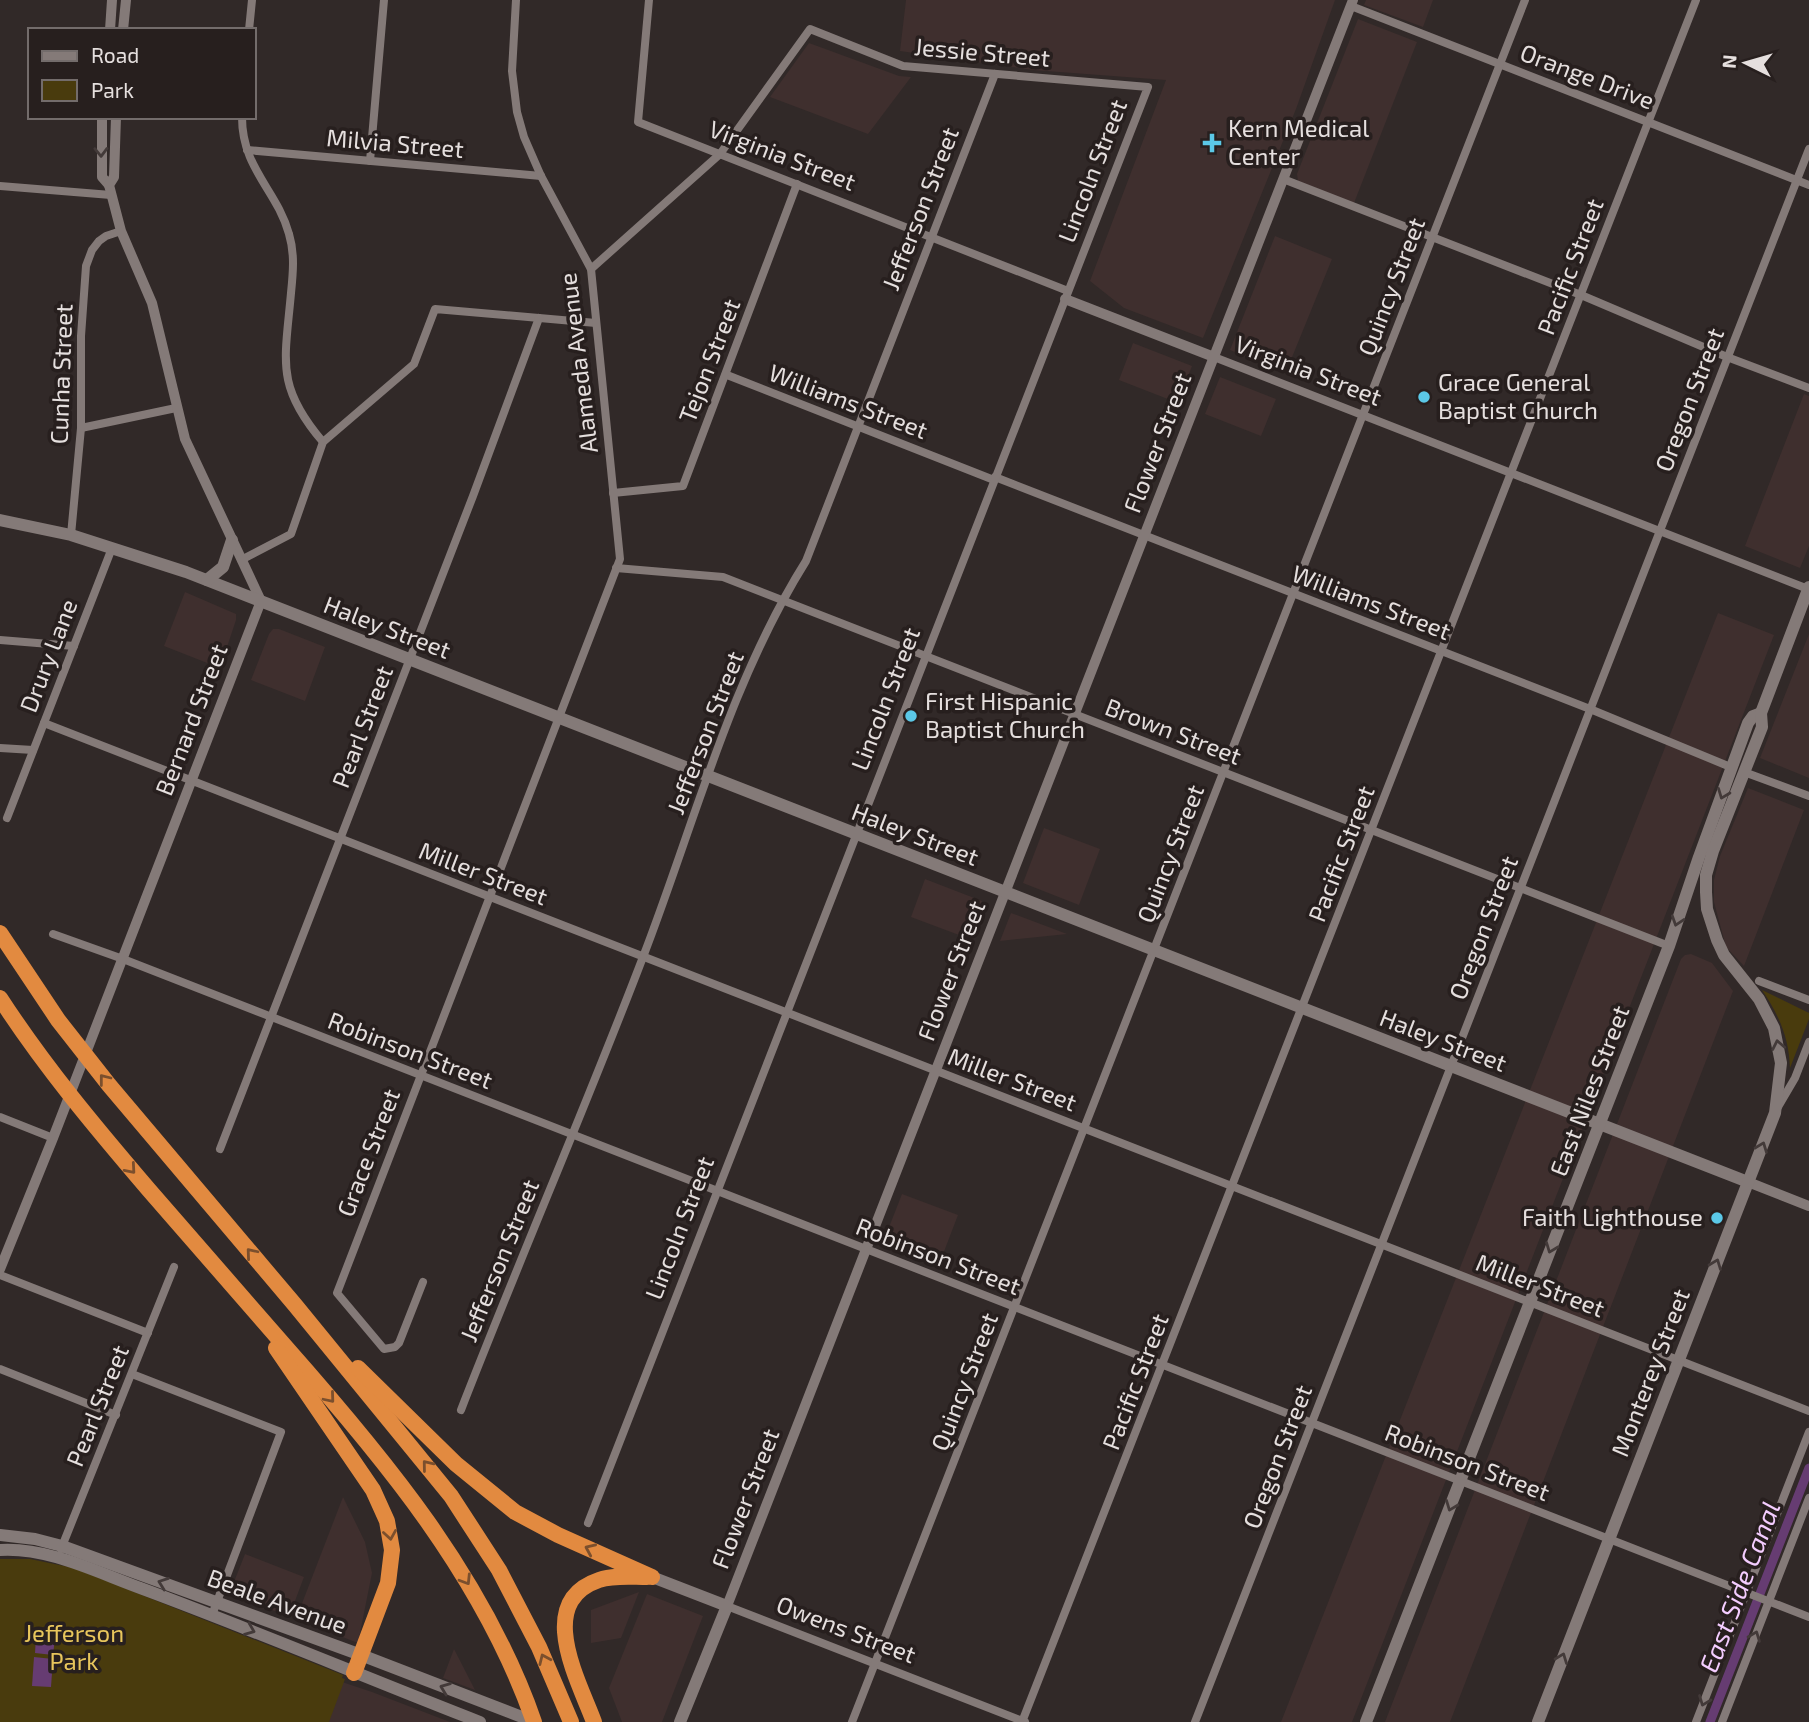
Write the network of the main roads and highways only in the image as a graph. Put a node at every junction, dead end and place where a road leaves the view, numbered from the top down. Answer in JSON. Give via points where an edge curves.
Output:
{"nodes":[{"id":1,"x":0,"y":520,"type":"edge"},
{"id":2,"x":232,"y":540,"type":"road end"},
{"id":3,"x":207,"y":580,"type":"junction"},
{"id":4,"x":1809,"y":588,"type":"edge"},
{"id":5,"x":1739,"y":770,"type":"junction"},
{"id":6,"x":0,"y":933,"type":"edge"},
{"id":7,"x":0,"y":998,"type":"edge"},
{"id":8,"x":1775,"y":1113,"type":"joint"},
{"id":9,"x":1600,"y":1124,"type":"junction"},
{"id":10,"x":1748,"y":1182,"type":"junction"},
{"id":11,"x":237,"y":1292,"type":"junction"},
{"id":12,"x":295,"y":1305,"type":"junction"},
{"id":13,"x":0,"y":1535,"type":"edge"},
{"id":14,"x":0,"y":1550,"type":"edge"},
{"id":15,"x":60,"y":1552,"type":"junction"},
{"id":16,"x":652,"y":1577,"type":"junction"},
{"id":17,"x":727,"y":1606,"type":"joint"},
{"id":18,"x":215,"y":1609,"type":"junction"},
{"id":19,"x":361,"y":1655,"type":"junction"},
{"id":20,"x":354,"y":1673,"type":"junction"},
{"id":21,"x":507,"y":1717,"type":"edge"},
{"id":22,"x":532,"y":1721,"type":"edge"},
{"id":23,"x":480,"y":1722,"type":"edge"},
{"id":24,"x":571,"y":1722,"type":"edge"},
{"id":25,"x":594,"y":1722,"type":"edge"},
{"id":26,"x":680,"y":1722,"type":"edge"},
{"id":27,"x":1366,"y":1722,"type":"edge"},
{"id":28,"x":1538,"y":1722,"type":"edge"}],
"edges":[{"from":1,"to":3,"type":"main road","name":"Haley Street","via":[[71,535]]},
{"from":2,"to":3,"type":"main road","via":[[223,567]]},
{"from":3,"to":9,"type":"main road","name":"Haley Street"},
{"from":4,"to":5,"type":"main road","name":"East Niles Street","via":[[1761,713],[1762,727]]},
{"from":8,"to":5,"type":"main road","name":"East Niles Street","one_way":true,"via":[[1781,1063],[1774,1028],[1759,999],[1724,955],[1707,909],[1708,866]]},
{"from":5,"to":9,"type":"main road","name":"East Niles Street","one_way":true,"via":[[1699,857]]},
{"from":12,"to":6,"type":"highway","one_way":true,"via":[[58,1020]]},
{"from":7,"to":11,"type":"highway","one_way":true,"via":[[95,1127]]},
{"from":10,"to":8,"type":"main road","name":"Monterey Street","one_way":true},
{"from":9,"to":10,"type":"main road","name":"Haley Street"},
{"from":9,"to":27,"type":"main road","name":"East Niles Street","one_way":true},
{"from":28,"to":10,"type":"main road","name":"Monterey Street","one_way":true},
{"from":11,"to":19,"type":"highway","one_way":true,"via":[[373,1490],[387,1521],[392,1550],[388,1583]]},
{"from":11,"to":22,"type":"highway","one_way":true,"via":[[373,1448],[429,1523],[469,1584]]},
{"from":16,"to":12,"type":"highway","one_way":true,"via":[[558,1535],[496,1498],[448,1457]]},
{"from":24,"to":12,"type":"highway","one_way":true,"via":[[539,1647],[475,1532],[429,1467]]},
{"from":13,"to":15,"type":"main road","name":"Beale Avenue","via":[[35,1539]]},
{"from":14,"to":15,"type":"main road","name":"Beale Avenue"},
{"from":15,"to":18,"type":"main road","name":"Beale Avenue"},
{"from":16,"to":17,"type":"main road","name":"Owens Street"},
{"from":16,"to":25,"type":"highway","via":[[616,1577],[587,1586],[575,1596],[564,1618],[566,1648]]},
{"from":17,"to":26,"type":"main road","name":"Flower Street"},
{"from":18,"to":19,"type":"main road","name":"Beale Avenue"},
{"from":18,"to":20,"type":"main road","name":"Beale Avenue","one_way":true},
{"from":19,"to":20,"type":"highway"},
{"from":21,"to":19,"type":"main road","name":"Beale Avenue","one_way":true},
{"from":20,"to":23,"type":"main road","name":"Beale Avenue"},
{"from":21,"to":22,"type":"main road","name":"Beale Avenue"}]}
